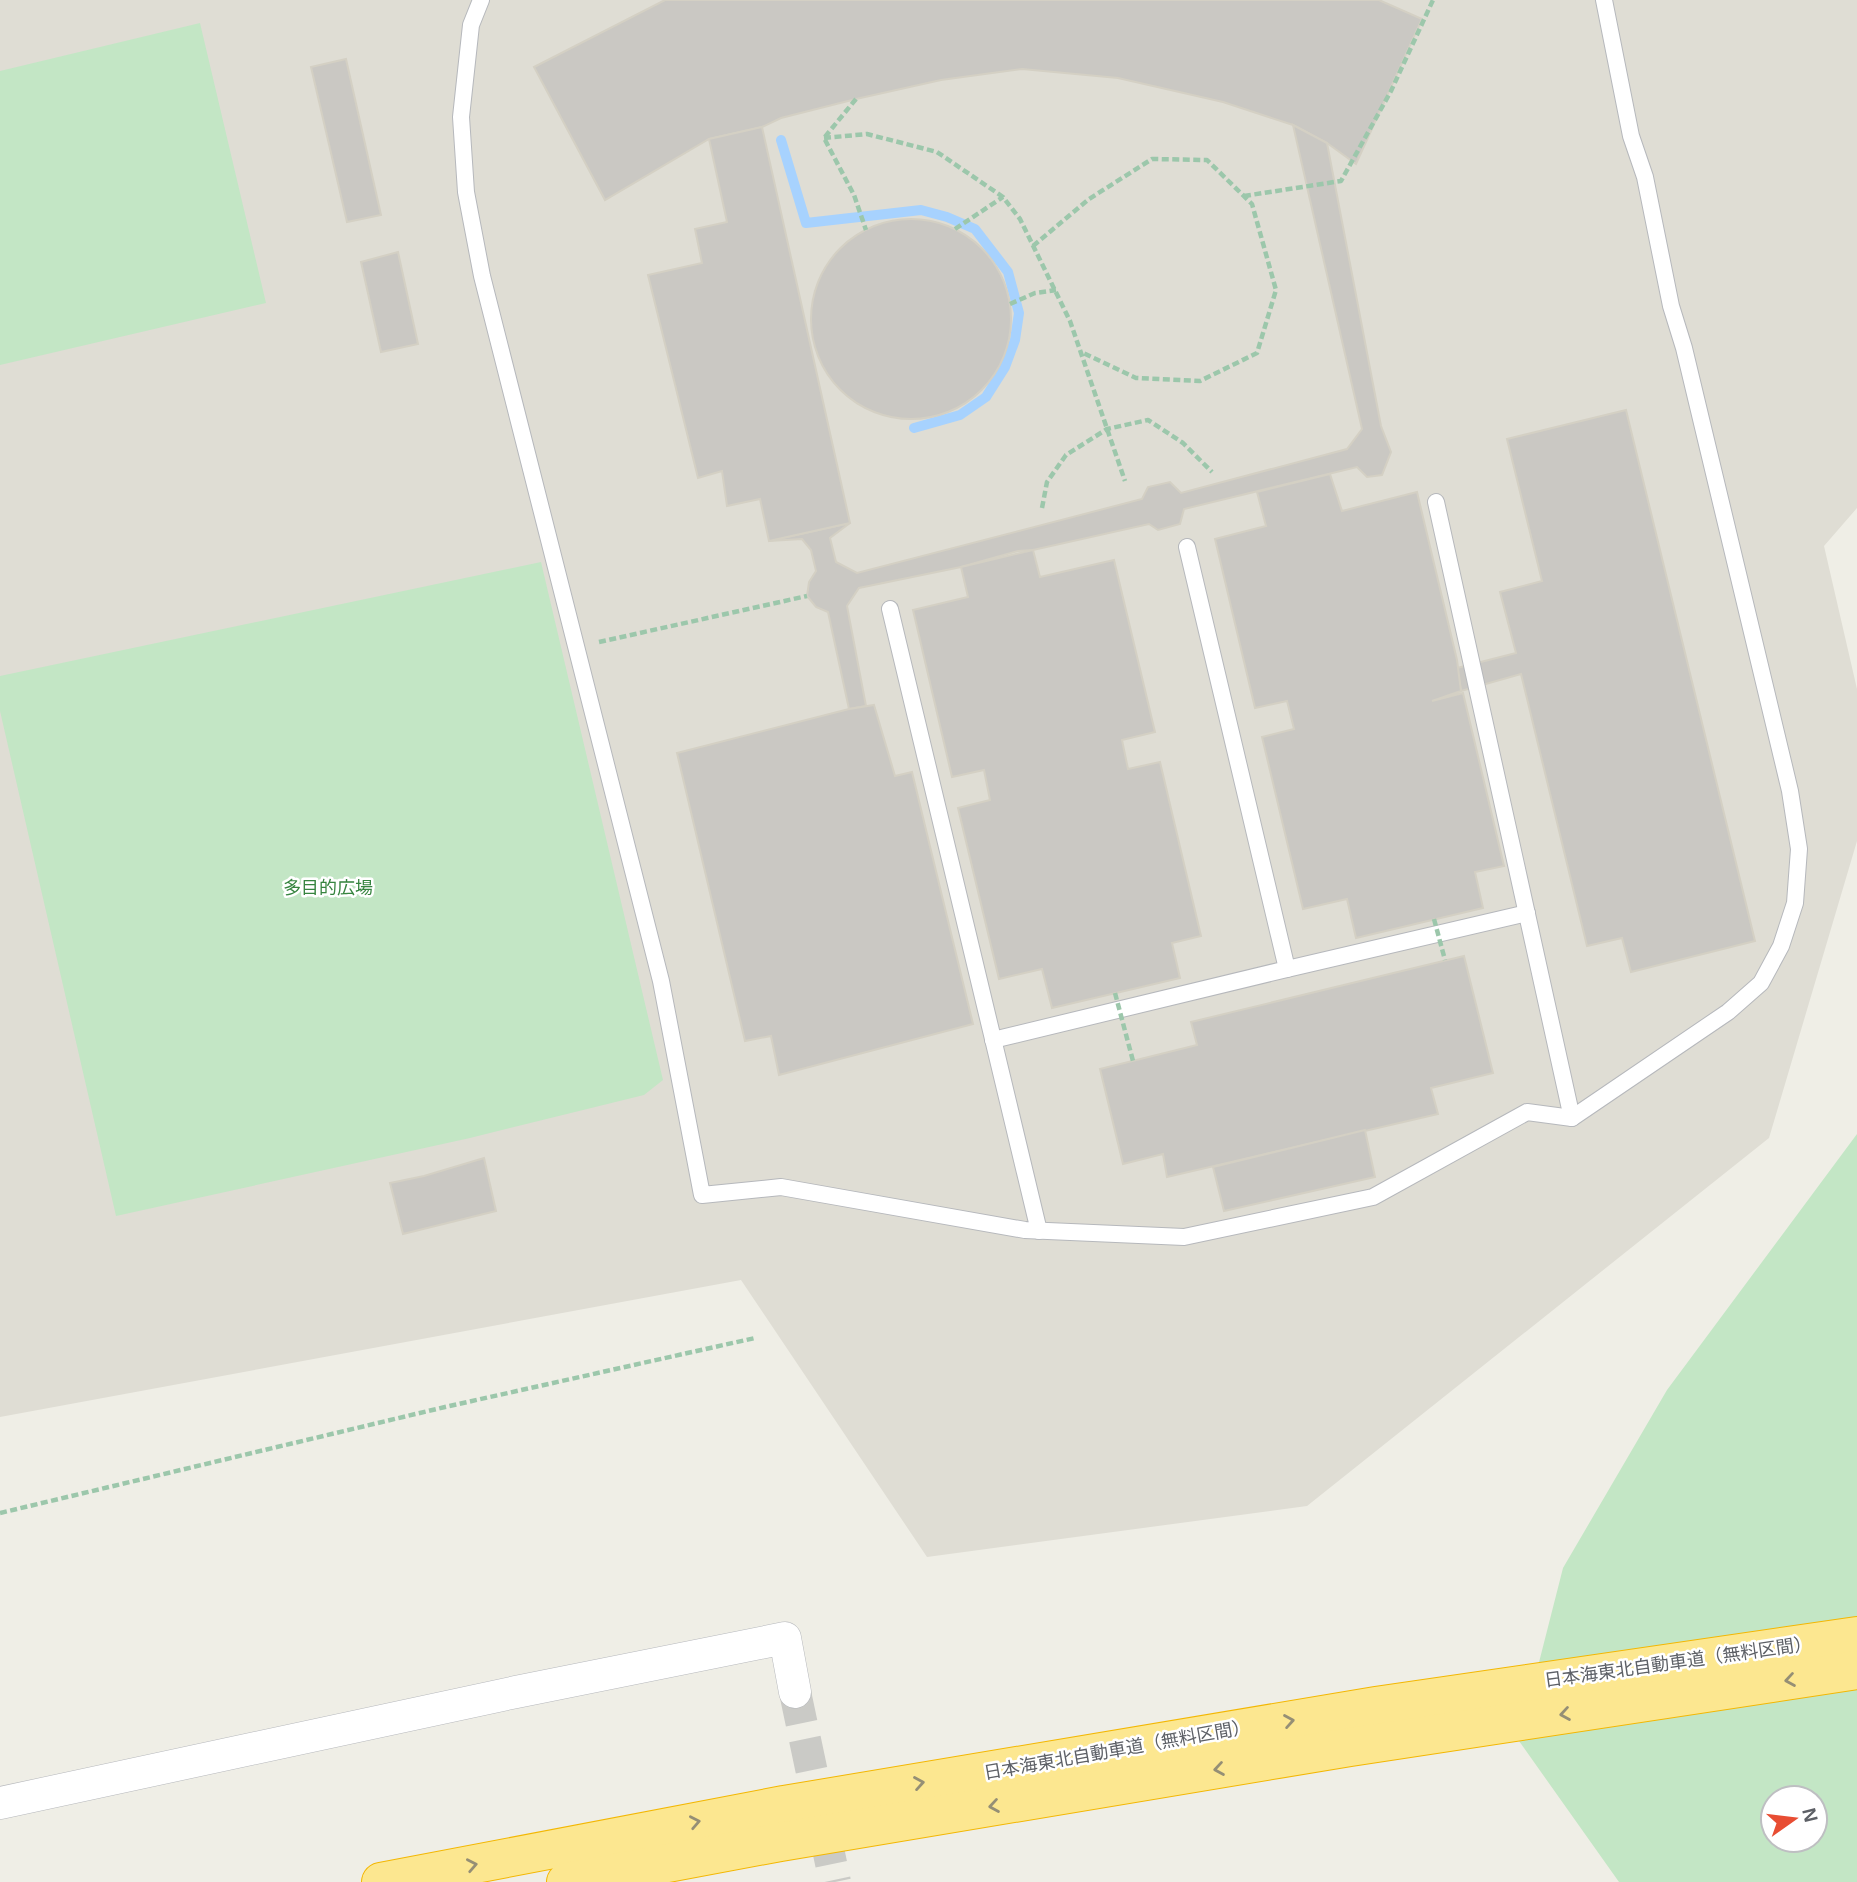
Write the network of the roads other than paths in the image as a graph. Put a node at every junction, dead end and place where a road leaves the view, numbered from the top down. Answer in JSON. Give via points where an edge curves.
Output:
{"nodes":[{"id":1,"x":481,"y":0,"type":"edge"},
{"id":2,"x":1604,"y":0,"type":"edge"},
{"id":3,"x":1436,"y":502,"type":"dead end"},
{"id":4,"x":1186,"y":547,"type":"dead end"},
{"id":5,"x":890,"y":609,"type":"dead end"},
{"id":6,"x":1527,"y":913,"type":"junction"},
{"id":7,"x":1287,"y":969,"type":"junction"},
{"id":8,"x":993,"y":1040,"type":"junction"},
{"id":9,"x":1572,"y":1118,"type":"junction"},
{"id":10,"x":1039,"y":1231,"type":"junction"},
{"id":11,"x":1857,"y":1636,"type":"edge"},
{"id":12,"x":1857,"y":1670,"type":"edge"},
{"id":13,"x":795,"y":1692,"type":"tunnel mouth"},
{"id":14,"x":0,"y":1803,"type":"edge"},
{"id":15,"x":381,"y":1882,"type":"edge"},
{"id":16,"x":566,"y":1882,"type":"edge"}],
"edges":[{"from":1,"to":10,"type":"lane","via":[[471,25],[461,117],[466,192],[482,276],[662,981],[702,1195],[781,1187]]},
{"from":2,"to":9,"type":"lane","via":[[1631,136],[1645,177],[1671,306],[1790,792],[1799,849],[1795,903],[1781,946],[1761,983],[1728,1012]]},
{"from":3,"to":6,"type":"lane"},
{"from":4,"to":7,"type":"lane"},
{"from":5,"to":8,"type":"lane"},
{"from":6,"to":7,"type":"lane"},
{"from":6,"to":9,"type":"lane"},
{"from":7,"to":8,"type":"lane"},
{"from":8,"to":10,"type":"lane"},
{"from":9,"to":10,"type":"lane","via":[[1527,1112],[1373,1197],[1244,1225],[1184,1237]]},
{"from":15,"to":11,"type":"highway","name":"日本海東北自動車道（無料区間）","one_way":true,"via":[[784,1805],[1335,1713]]},
{"from":12,"to":16,"type":"highway","name":"日本海東北自動車道（無料区間）","one_way":true,"via":[[1350,1747]]},
{"from":13,"to":14,"type":"street","via":[[785,1638]]}]}
